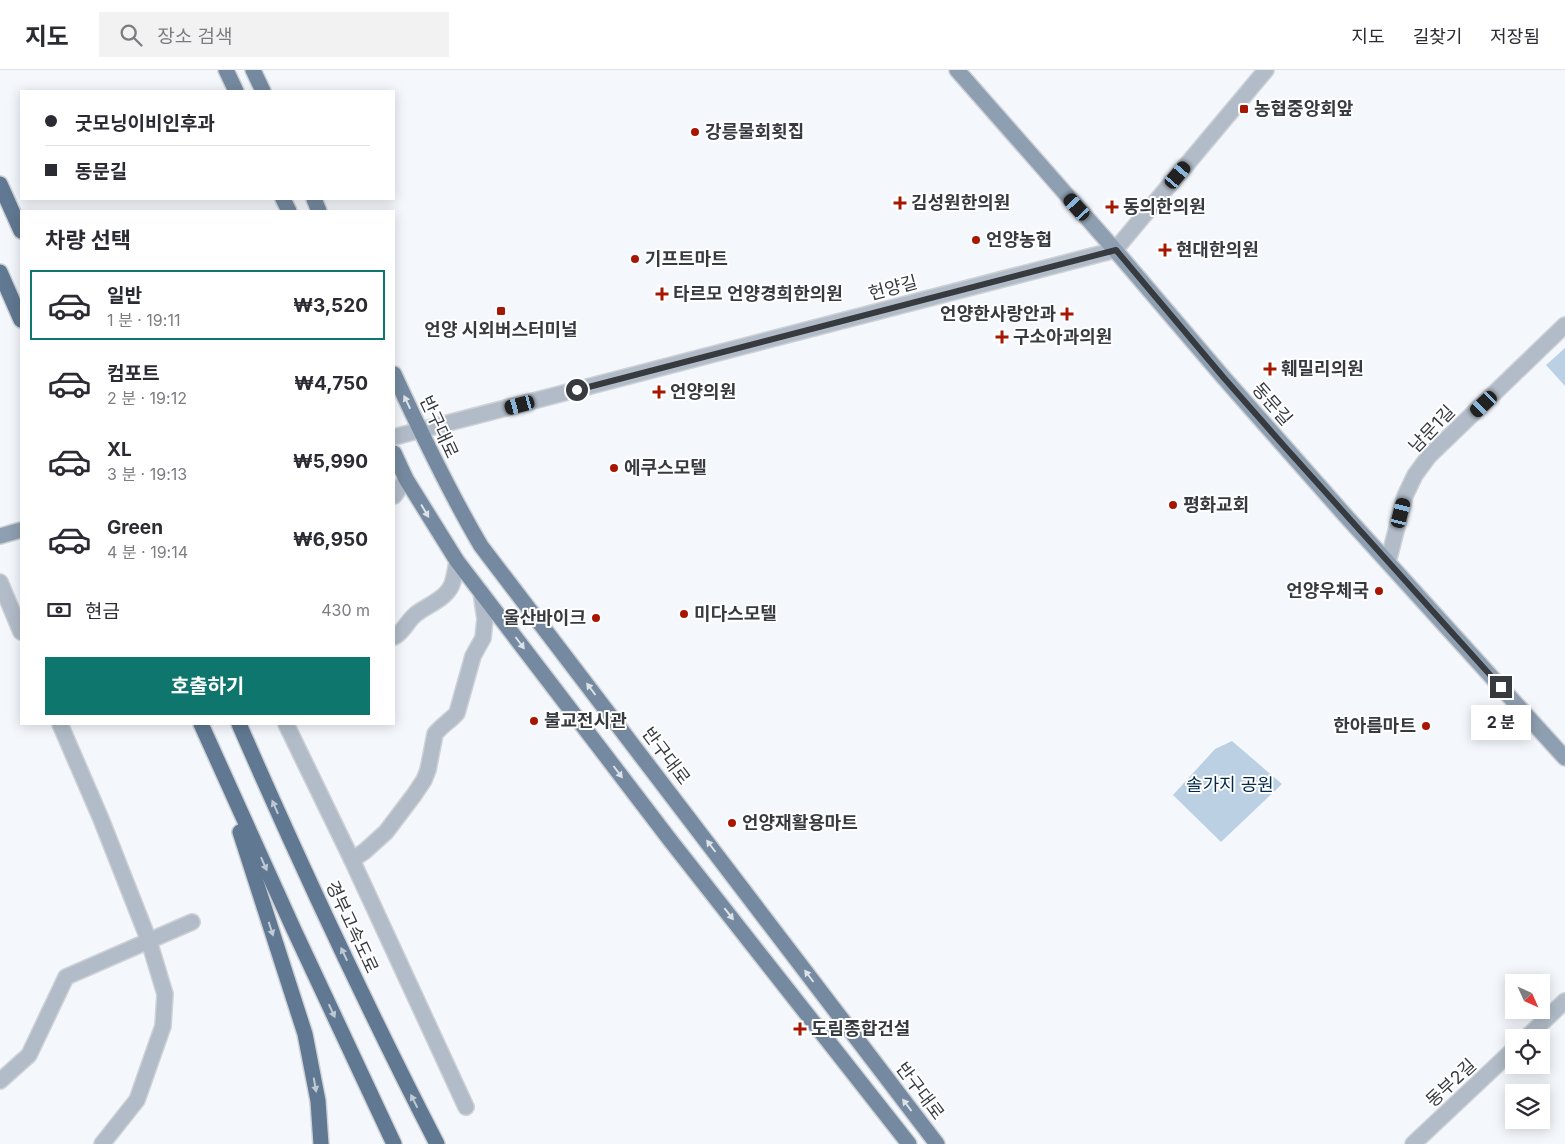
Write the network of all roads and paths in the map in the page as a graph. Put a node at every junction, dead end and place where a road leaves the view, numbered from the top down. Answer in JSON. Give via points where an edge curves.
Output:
{"nodes":[{"id":1,"x":226,"y":70,"type":"edge"},
{"id":2,"x":253,"y":70,"type":"edge"},
{"id":3,"x":957,"y":70,"type":"edge"},
{"id":4,"x":1266,"y":70,"type":"edge"},
{"id":5,"x":236,"y":90,"type":"edge"},
{"id":6,"x":263,"y":90,"type":"edge"},
{"id":7,"x":0,"y":184,"type":"edge"},
{"id":8,"x":20,"y":229,"type":"edge"},
{"id":9,"x":1116,"y":250,"type":"junction"},
{"id":10,"x":0,"y":272,"type":"edge"},
{"id":11,"x":20,"y":318,"type":"edge"},
{"id":12,"x":1565,"y":325,"type":"edge"},
{"id":13,"x":395,"y":376,"type":"edge"},
{"id":14,"x":420,"y":430,"type":"junction"},
{"id":15,"x":395,"y":437,"type":"edge"},
{"id":16,"x":395,"y":455,"type":"edge"},
{"id":17,"x":406,"y":479,"type":"junction"},
{"id":18,"x":395,"y":495,"type":"edge"},
{"id":19,"x":20,"y":530,"type":"edge"},
{"id":20,"x":0,"y":536,"type":"edge"},
{"id":21,"x":457,"y":561,"type":"junction"},
{"id":22,"x":1388,"y":562,"type":"junction"},
{"id":23,"x":0,"y":582,"type":"edge"},
{"id":24,"x":481,"y":592,"type":"junction"},
{"id":25,"x":20,"y":630,"type":"edge"},
{"id":26,"x":395,"y":636,"type":"edge"},
{"id":27,"x":60,"y":725,"type":"edge"},
{"id":28,"x":201,"y":725,"type":"edge"},
{"id":29,"x":239,"y":725,"type":"edge"},
{"id":30,"x":286,"y":725,"type":"edge"},
{"id":31,"x":1565,"y":758,"type":"edge"},
{"id":32,"x":219,"y":766,"type":"junction"},
{"id":33,"x":352,"y":860,"type":"junction"},
{"id":34,"x":192,"y":922,"type":"dead end"},
{"id":35,"x":150,"y":941,"type":"junction"},
{"id":36,"x":1565,"y":1001,"type":"edge"},
{"id":37,"x":1535,"y":1029,"type":"edge"},
{"id":38,"x":1505,"y":1057,"type":"edge"},
{"id":39,"x":0,"y":1081,"type":"edge"},
{"id":40,"x":466,"y":1107,"type":"dead end"},
{"id":41,"x":102,"y":1144,"type":"edge"},
{"id":42,"x":321,"y":1144,"type":"edge"},
{"id":43,"x":394,"y":1144,"type":"edge"},
{"id":44,"x":436,"y":1144,"type":"edge"},
{"id":45,"x":909,"y":1144,"type":"edge"},
{"id":46,"x":937,"y":1144,"type":"edge"},
{"id":47,"x":1413,"y":1144,"type":"edge"}],
"edges":[{"from":1,"to":5,"type":"main road"},
{"from":2,"to":6,"type":"main road"},
{"from":3,"to":9,"type":"street","name":"동문길"},
{"from":4,"to":9,"type":"street"},
{"from":7,"to":8,"type":"highway"},
{"from":9,"to":14,"type":"street","name":"헌양길"},
{"from":9,"to":22,"type":"street","name":"동문길","via":[[1224,378]]},
{"from":10,"to":11,"type":"highway"},
{"from":12,"to":22,"type":"street","name":"남문1길","via":[[1429,456],[1415,474],[1405,496]]},
{"from":14,"to":13,"type":"main road","name":"반구대로","one_way":true},
{"from":14,"to":15,"type":"street","name":"헌양길"},
{"from":46,"to":14,"type":"main road","name":"반구대로","one_way":true,"via":[[481,546]]},
{"from":16,"to":17,"type":"main road"},
{"from":17,"to":18,"type":"street"},
{"from":17,"to":21,"type":"main road","one_way":true},
{"from":19,"to":20,"type":"street"},
{"from":21,"to":24,"type":"main road"},
{"from":21,"to":26,"type":"street","via":[[449,590],[414,616]]},
{"from":22,"to":31,"type":"street","name":"동문길"},
{"from":23,"to":25,"type":"street"},
{"from":24,"to":33,"type":"street","via":[[485,619],[483,638],[473,656],[457,713],[435,734],[428,770],[414,796],[386,832]]},
{"from":24,"to":45,"type":"main road","one_way":true,"via":[[670,840]]},
{"from":27,"to":35,"type":"street"},
{"from":28,"to":32,"type":"highway"},
{"from":44,"to":29,"type":"highway","name":"경부고속도로","one_way":true,"via":[[280,818]]},
{"from":30,"to":33,"type":"street"},
{"from":32,"to":42,"type":"highway","one_way":true,"via":[[305,1034],[318,1102]]},
{"from":32,"to":43,"type":"highway","one_way":true},
{"from":33,"to":40,"type":"street"},
{"from":34,"to":35,"type":"street"},
{"from":35,"to":39,"type":"street","via":[[66,977],[29,1054]]},
{"from":35,"to":41,"type":"street","via":[[166,994],[163,1026],[137,1100]]},
{"from":36,"to":37,"type":"street"},
{"from":38,"to":47,"type":"street","name":"동부2길"}]}
